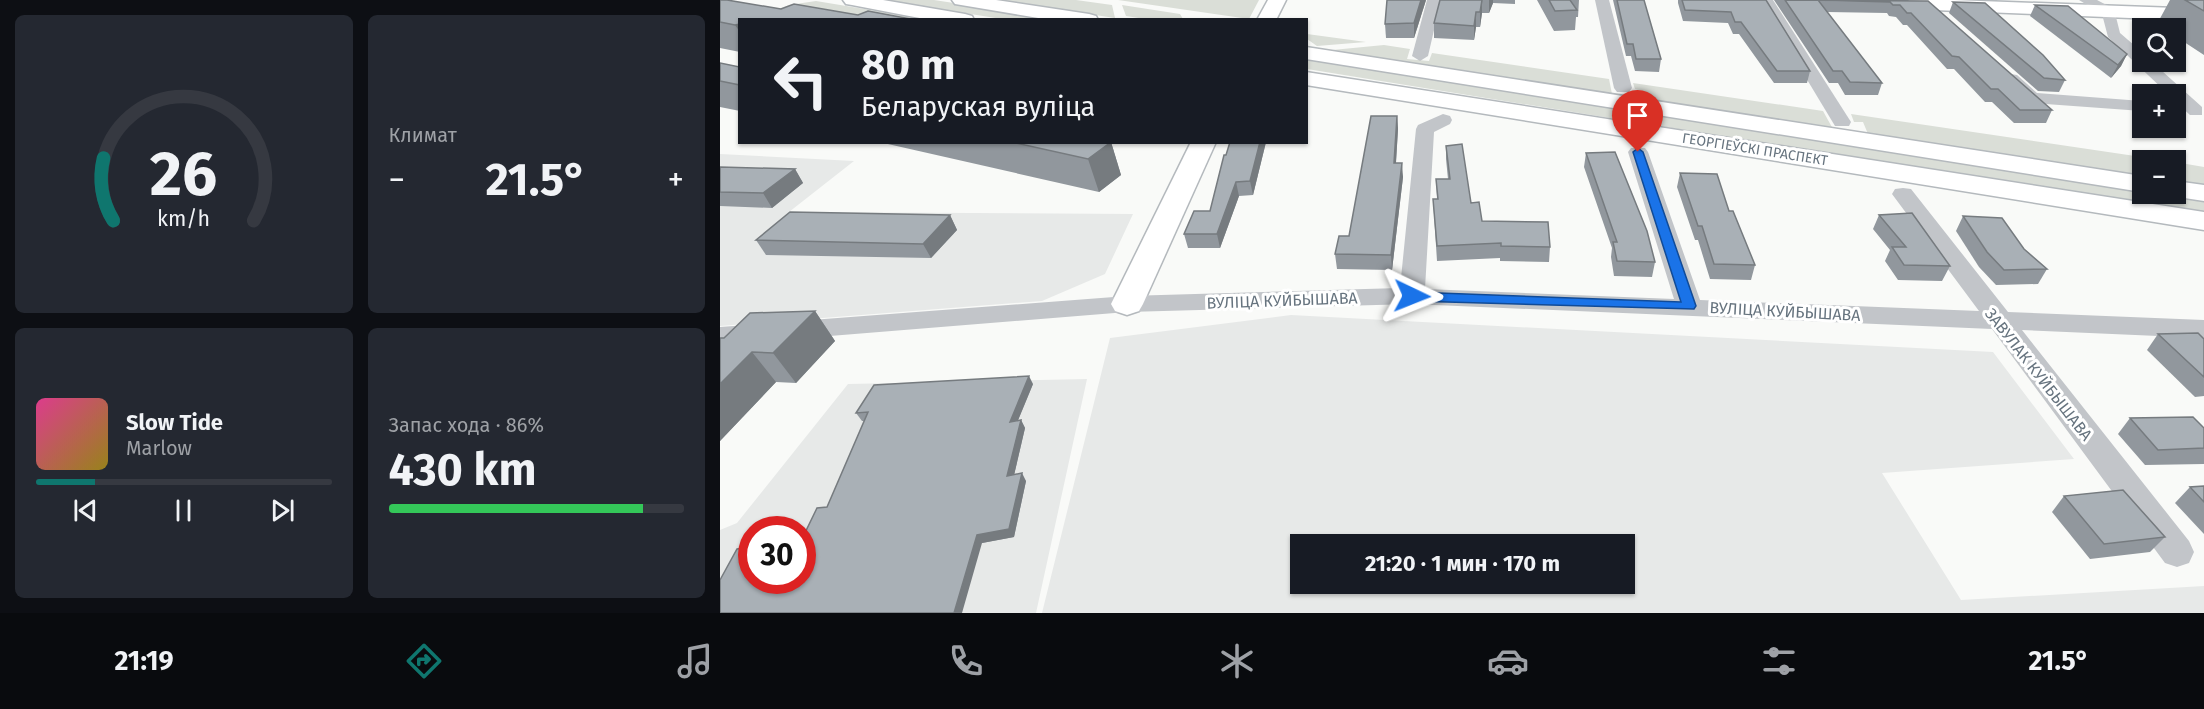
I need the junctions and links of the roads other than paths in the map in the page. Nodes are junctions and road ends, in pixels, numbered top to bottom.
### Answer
1 (852, 0) edge
2 (961, 0) edge
3 (1277, 0) edge
4 (1434, 0) edge
5 (1602, 0) edge
6 (1766, 0) edge
7 (1809, 0) edge
8 (2086, 0) edge
9 (1928, 5) junction
10 (2109, 12) junction
11 (2204, 15) edge
12 (954, 18) edge
13 (1076, 18) edge
14 (1267, 18) edge
15 (1948, 23) edge
16 (1308, 53) edge
17 (1420, 56) dead end
18 (1999, 68) edge
19 (1308, 78) edge
20 (2165, 84) edge
21 (1623, 88) dead end
22 (2186, 102) edge
23 (2132, 105) edge
24 (2186, 110) edge
25 (1443, 120) dead end
26 (1842, 122) dead end
27 (1203, 144) edge
28 (1638, 152) dead end
29 (2132, 182) edge
30 (2186, 191) edge
31 (1903, 194) dead end
32 (2204, 194) edge
33 (2204, 221) edge
34 (1412, 296) junction
35 (1128, 304) junction
36 (1689, 306) junction
37 (1998, 320) junction
38 (2204, 329) edge
39 (720, 336) edge
40 (2177, 552) dead end

1 - 12 main road
2 - 13 main road
3 - 14 main road
4 - 17 street
5 - 21 street
6 - 26 street
7 - 9 main road
8 - 10 street
9 - 10 main road
9 - 15 street
10 - 11 main road
10 - 20 street
16 - 29 main road, ГЕОРГІЕЎСКІ ПРАСПЕКТ
18 - 23 street
19 - 33 main road, ГЕОРГІЕЎСКІ ПРАСПЕКТ
22 - 24 street
25 - 34 street
27 - 35 main road
28 - 36 street
30 - 32 main road
31 - 37 street, ЗАВУЛАК КУЙБЫШАВА
34 - 35 street, ВУЛІЦА КУЙБЫШАВА
34 - 36 street, ВУЛІЦА КУЙБЫШАВА
35 - 39 street, ВУЛІЦА КУЙБЫШАВА
36 - 37 street, ВУЛІЦА КУЙБЫШАВА
37 - 38 street, ВУЛІЦА КУЙБЫШАВА
37 - 40 street, ЗАВУЛАК КУЙБЫШАВА

